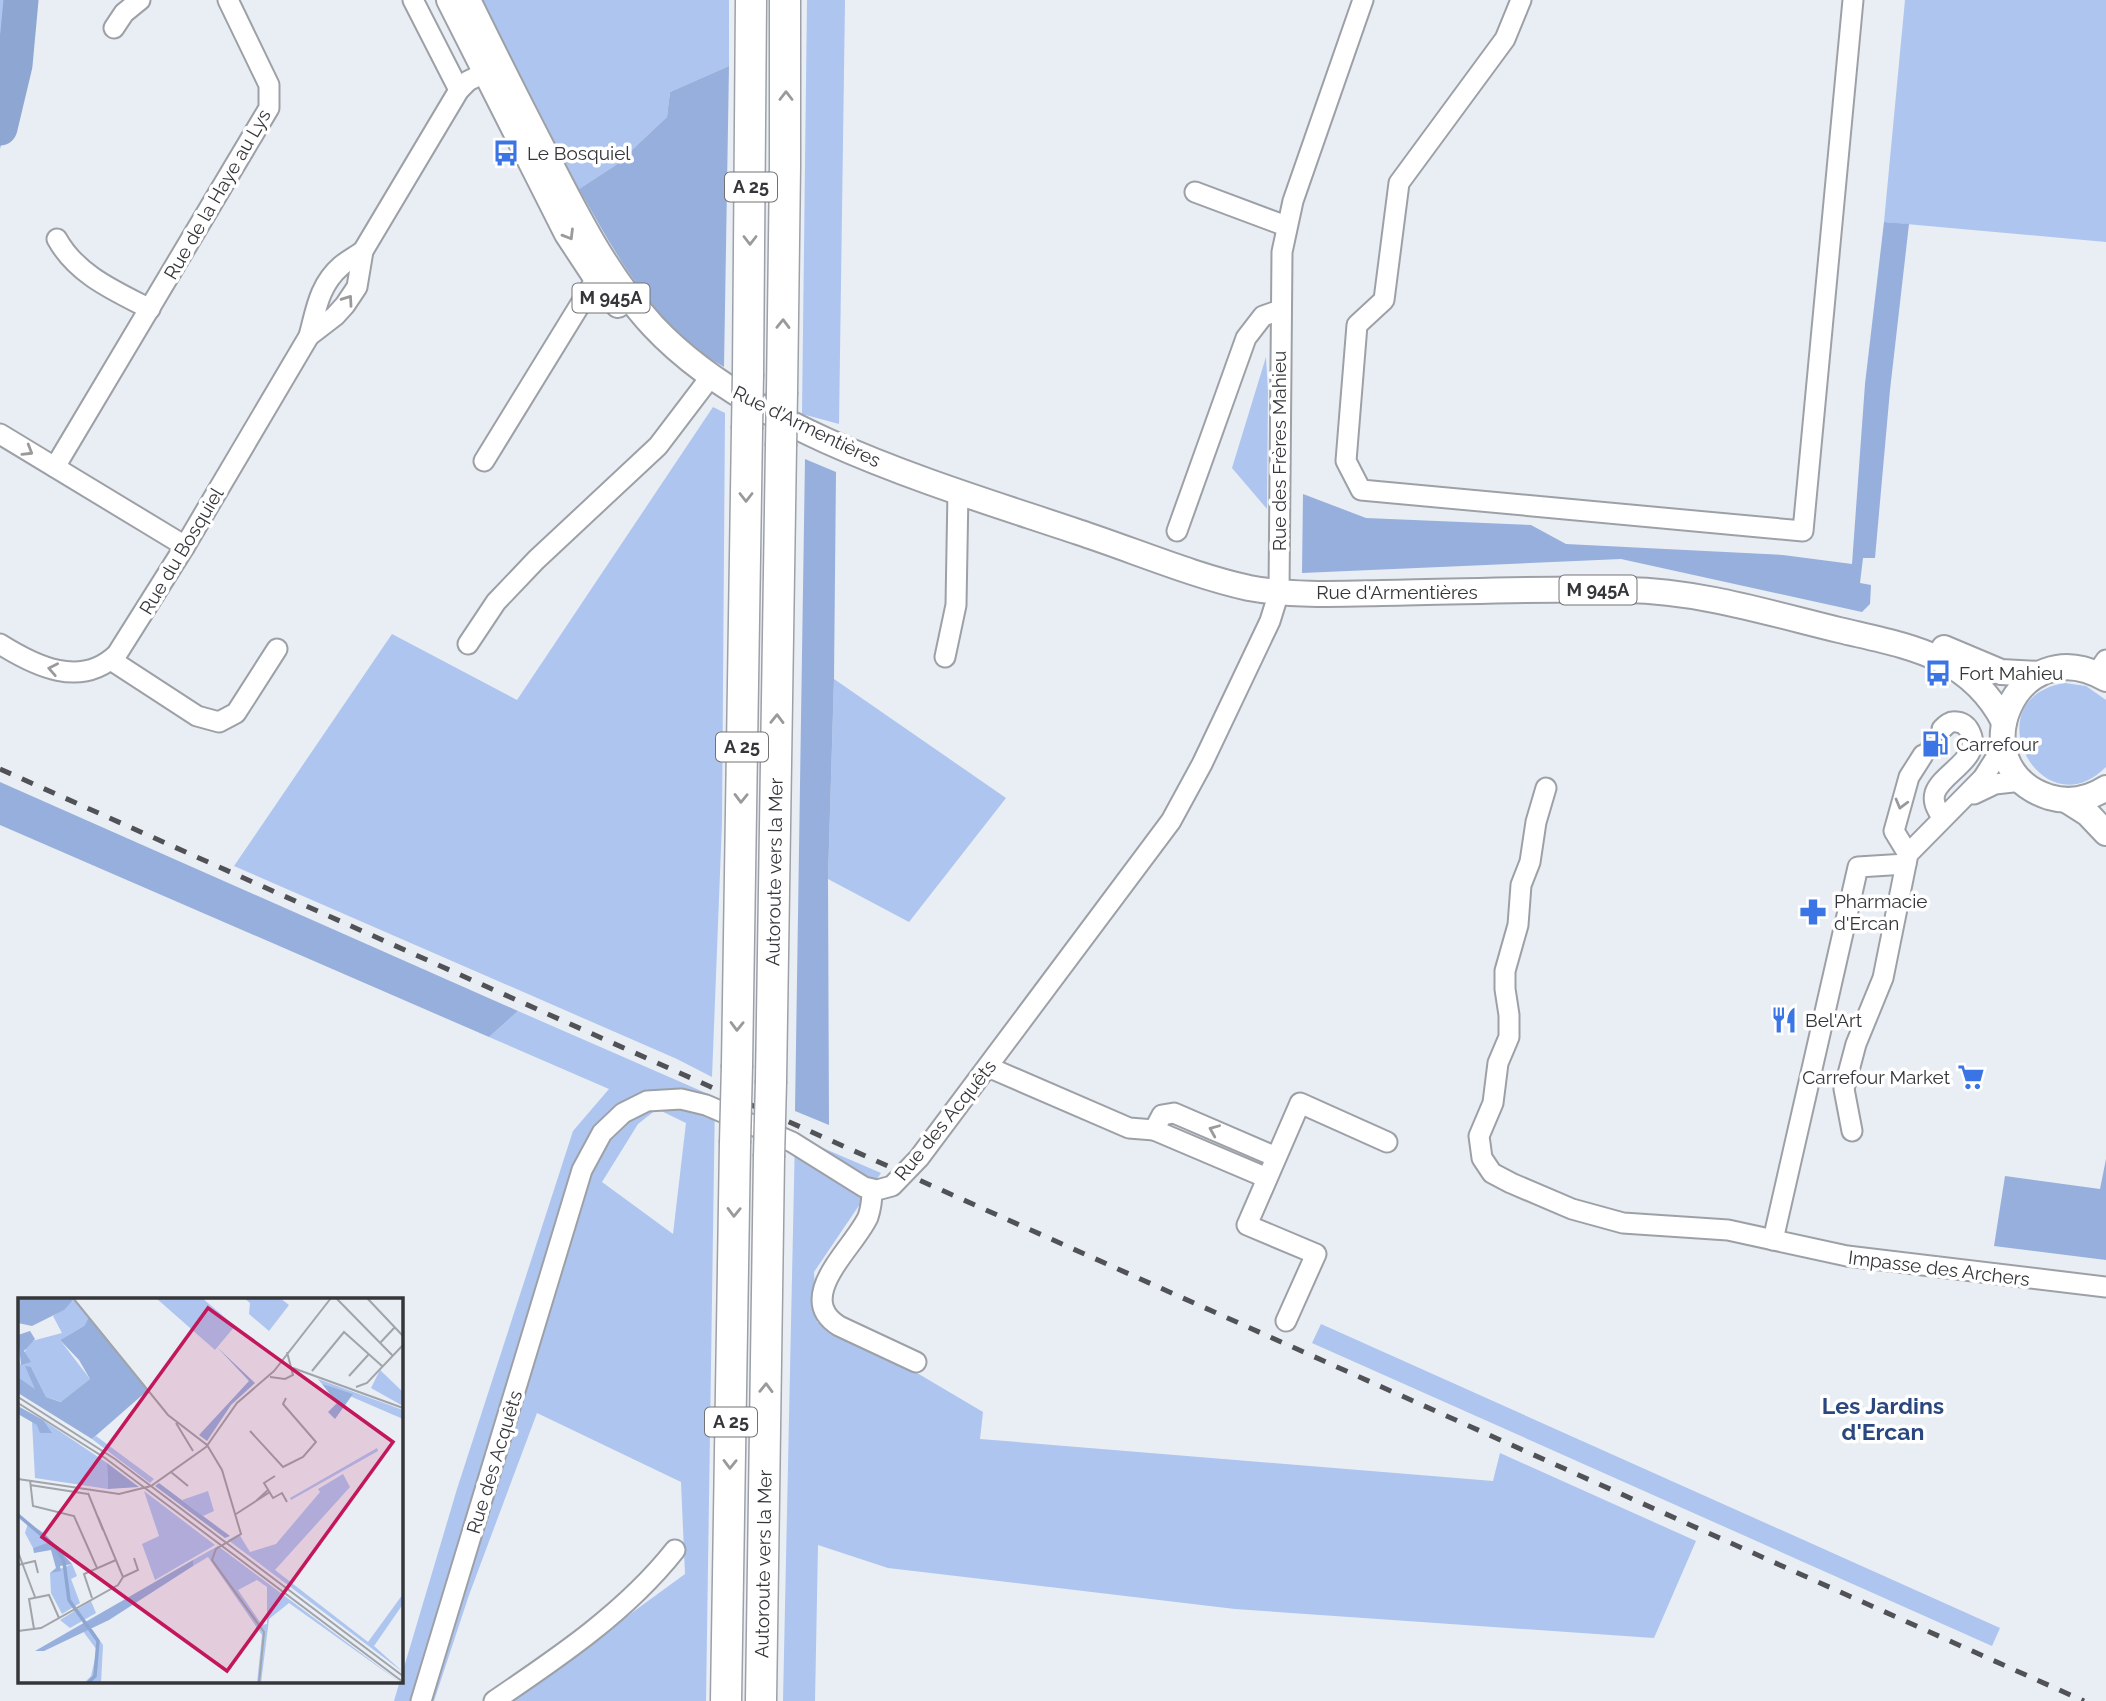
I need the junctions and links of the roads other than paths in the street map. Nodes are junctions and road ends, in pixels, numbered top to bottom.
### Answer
1 (140, 0) edge
2 (228, 0) edge
3 (413, 0) edge
4 (449, 0) edge
5 (468, 0) edge
6 (751, 0) edge
7 (785, 0) edge
8 (1363, 0) edge
9 (1521, 0) edge
10 (1853, 0) edge
11 (114, 28) dead end
12 (492, 69) junction
13 (459, 90) junction
14 (1195, 192) dead end
15 (1286, 226) junction
16 (58, 239) dead end
17 (363, 251) junction
18 (601, 270) junction
19 (150, 309) junction
20 (1280, 310) junction
21 (309, 336) junction
22 (708, 381) junction
23 (0, 434) edge
24 (484, 461) dead end
25 (55, 467) junction
26 (958, 491) junction
27 (1177, 531) dead end
28 (185, 546) junction
29 (1279, 592) junction
30 (0, 644) edge
31 (468, 644) dead end
32 (1912, 646) junction
33 (277, 649) dead end
34 (945, 657) dead end
35 (111, 660) junction
36 (2103, 671) edge
37 (2039, 674) junction
38 (1942, 729) dead end
39 (2004, 733) junction
40 (1923, 755) tunnel mouth
41 (2022, 781) junction
42 (1546, 788) dead end
43 (2106, 788) edge
44 (1964, 799) junction
45 (2066, 800) junction
46 (1942, 818) junction
47 (2106, 833) edge
48 (1907, 859) junction
49 (988, 1067) junction
50 (1154, 1130) junction
51 (1852, 1130) dead end
52 (1387, 1142) dead end
53 (1276, 1157) junction
54 (1267, 1178) junction
55 (872, 1190) junction
56 (1773, 1240) junction
57 (2106, 1287) edge
58 (1286, 1321) dead end
59 (916, 1362) dead end
60 (675, 1550) dead end
61 (421, 1701) edge
62 (494, 1701) edge
63 (726, 1701) edge
64 (761, 1701) edge

1 - 11 street
2 - 19 street, Rue de la Haye au Lys
3 - 13 street
4 - 12 main road, Rue d'Armentières / M 945A
5 - 12 main road, Rue d'Armentières / M 945A
6 -> 63 highway, A 25, bridge
64 -> 7 highway, Autoroute vers la Mer / A 25, bridge
8 - 15 street, Rue des Frères Mahieu
9 - 10 street
12 - 13 street, Rue du Bosquiel
12 - 18 main road, Rue d'Armentières / M 945A
13 - 17 street, Rue du Bosquiel
14 - 15 street
15 - 20 street, Rue des Frères Mahieu
16 - 19 street
17 - 21 street, Rue du Bosquiel
21 -> 17 street, Rue du Bosquiel
18 - 22 main road, Rue d'Armentières / M 945A
18 - 24 street
19 - 25 street, Rue de la Haye au Lys
20 - 27 street, Rue des Frères Mahieu
20 - 29 street, Rue des Frères Mahieu
21 - 28 street, Rue du Bosquiel
22 - 26 main road, Rue d'Armentières / M 945A
22 - 31 street
23 -> 25 street
25 - 28 street
26 - 29 main road, Rue d'Armentières / M 945A
26 - 34 street
28 - 35 street, Rue du Bosquiel
29 - 32 main road, Rue d'Armentières / M 945A
29 - 49 street, Rue des Acquêts
35 -> 30 street
32 - 37 main road, Rue d'Armentières / M 945A
32 - 39 main road, Rue d'Armentières / M 945A
33 - 35 street
36 - 37 main road, Rue d'Armentières
37 - 39 main road
38 - 46 street
39 - 41 main road, Rue d'Armentières
39 - 44 street
40 -> 48 street
41 - 44 street
41 - 45 main road
42 - 56 street, Impasse des Archers
43 - 45 main road
44 - 46 street
45 - 47 main road
46 - 48 street
48 - 51 street
48 - 56 street
49 - 50 street
49 - 55 street, Rue des Acquêts
53 -> 50 street
50 - 54 street
52 - 53 street
53 - 54 street
54 - 58 street
55 - 59 street
55 - 61 street, Rue des Acquêts
56 - 57 street, Impasse des Archers
60 - 62 street

